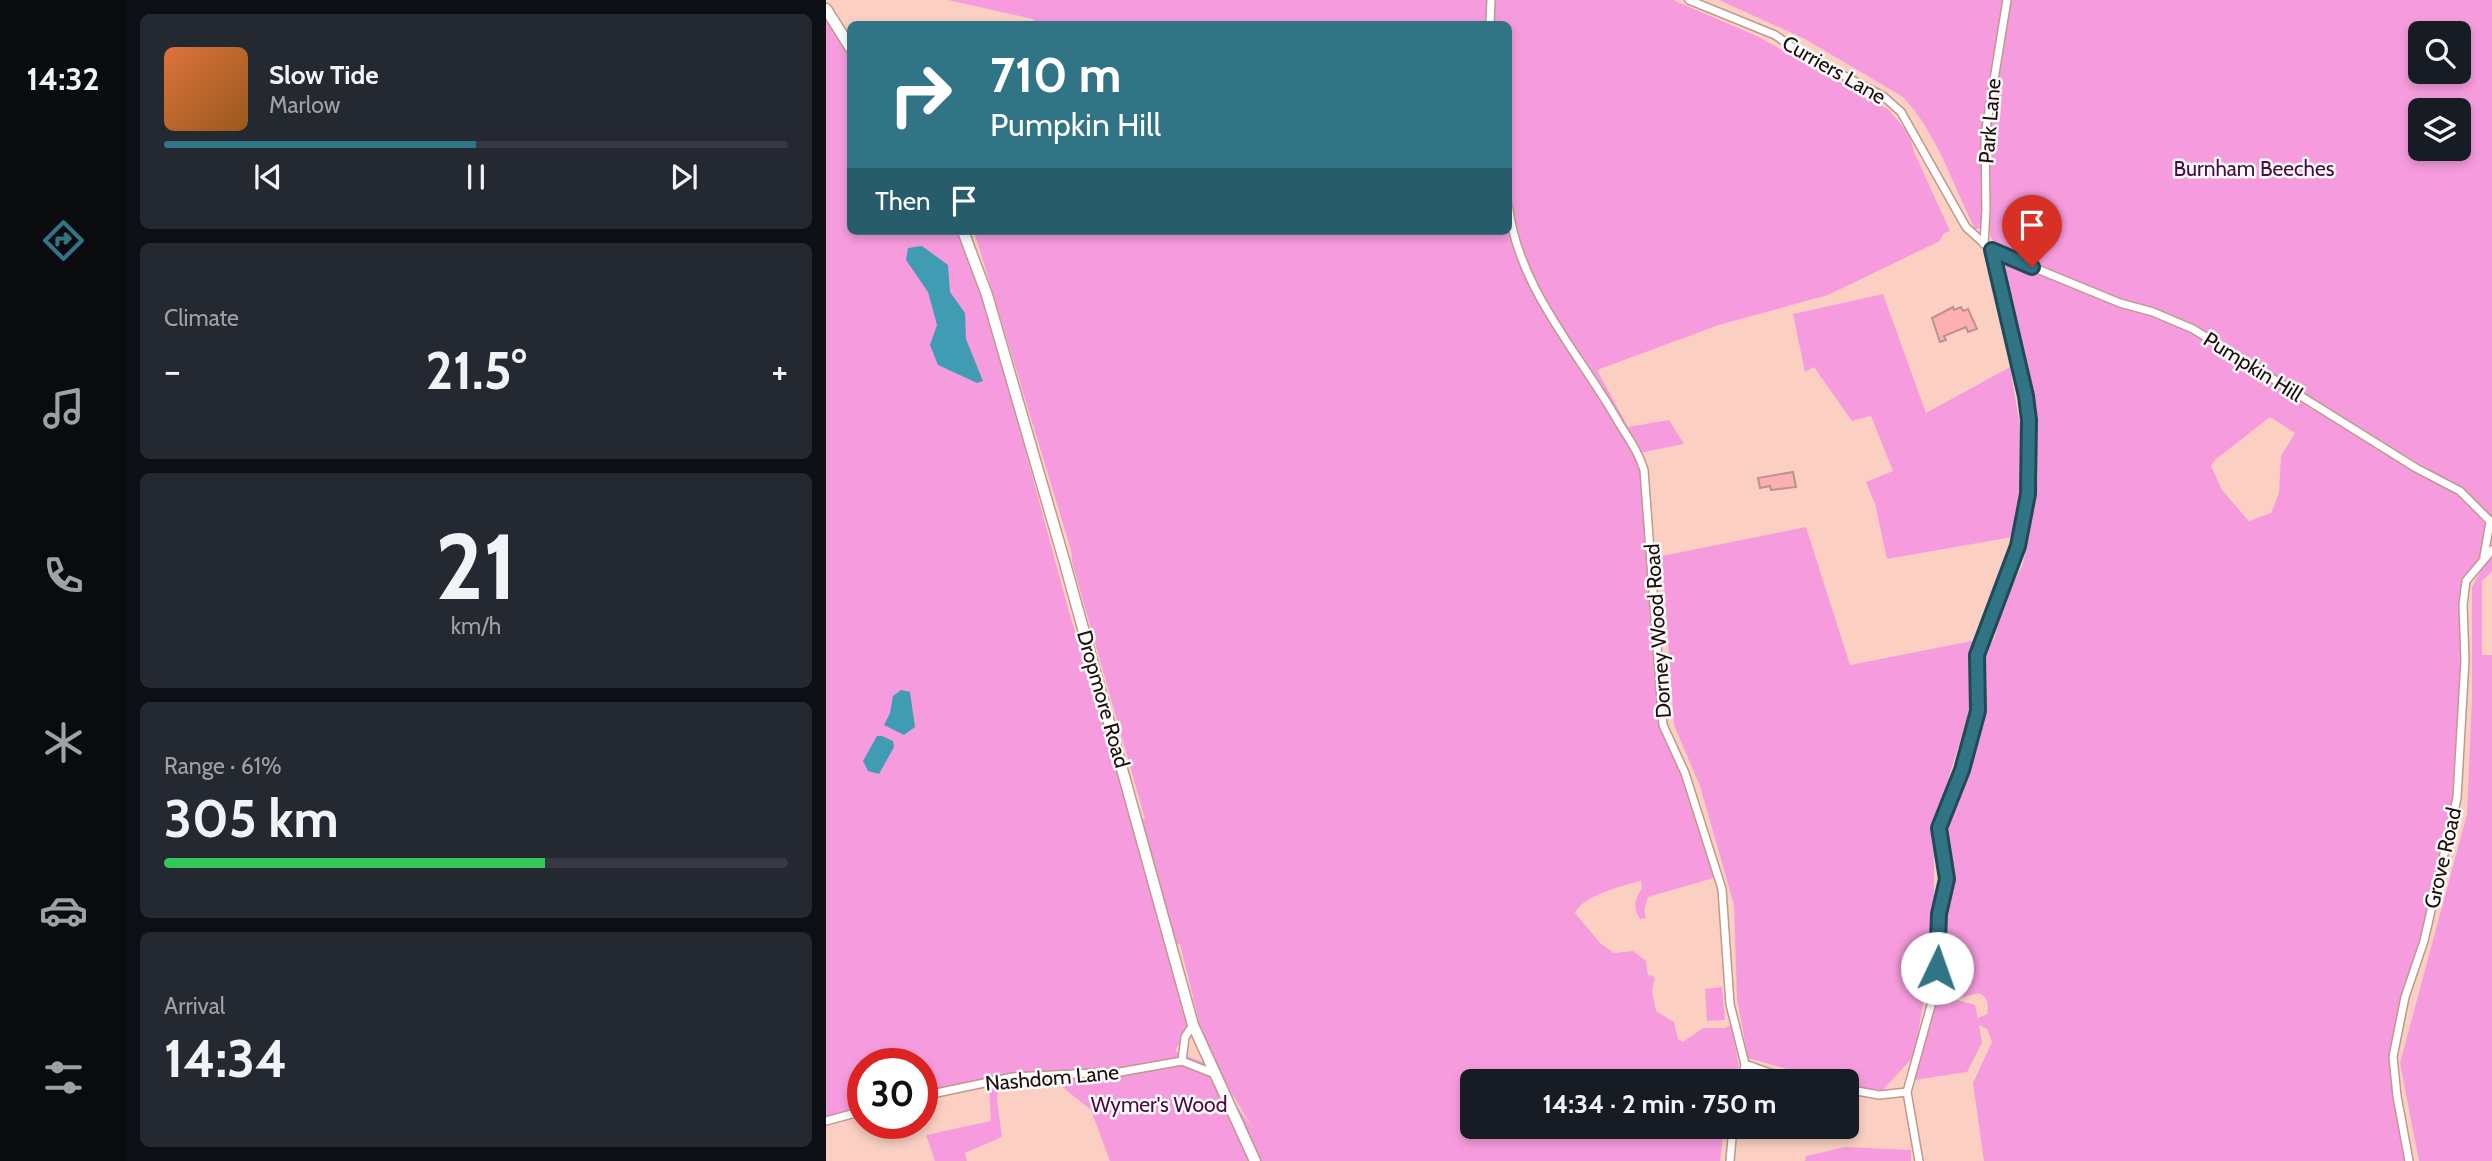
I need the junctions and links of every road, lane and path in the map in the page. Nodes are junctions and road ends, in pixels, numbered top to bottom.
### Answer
1 (1491, 0) edge
2 (1689, 0) edge
3 (2007, 0) edge
4 (826, 9) edge
5 (1490, 21) edge
6 (847, 42) edge
7 (1512, 226) edge
8 (964, 235) edge
9 (1984, 244) junction
10 (1992, 250) junction
11 (2491, 523) edge
12 (2492, 550) edge
13 (2484, 556) junction
14 (1193, 1025) junction
15 (1181, 1061) junction
16 (1745, 1064) junction
17 (1744, 1069) edge
18 (1759, 1069) edge
19 (1216, 1074) junction
20 (1859, 1092) edge
21 (1907, 1092) junction
22 (938, 1093) edge
23 (847, 1115) edge
24 (826, 1121) edge
25 (1732, 1139) edge
26 (1255, 1161) edge
27 (1730, 1161) edge
28 (1919, 1161) edge
29 (2409, 1161) edge

1 - 5 street
2 - 9 street, Curriers Lane
3 - 9 street, Park Lane
4 - 6 street
7 - 16 street, Dorney Wood Road
8 - 14 street, Dropmore Road
9 - 10 street, Curriers Lane
10 - 11 street, Pumpkin Hill
10 - 21 street
11 - 13 street, Grove Road
12 - 13 street, Grove Road
13 - 29 street, Grove Road
14 - 15 street
14 - 19 street, Dropmore Road
15 - 19 street
15 - 22 street, Nashdom Lane
16 - 17 street, Dorney Wood Road
16 - 18 street
19 - 26 street, Dropmore Road
20 - 21 street
21 - 28 street
23 - 24 street
25 - 27 street

